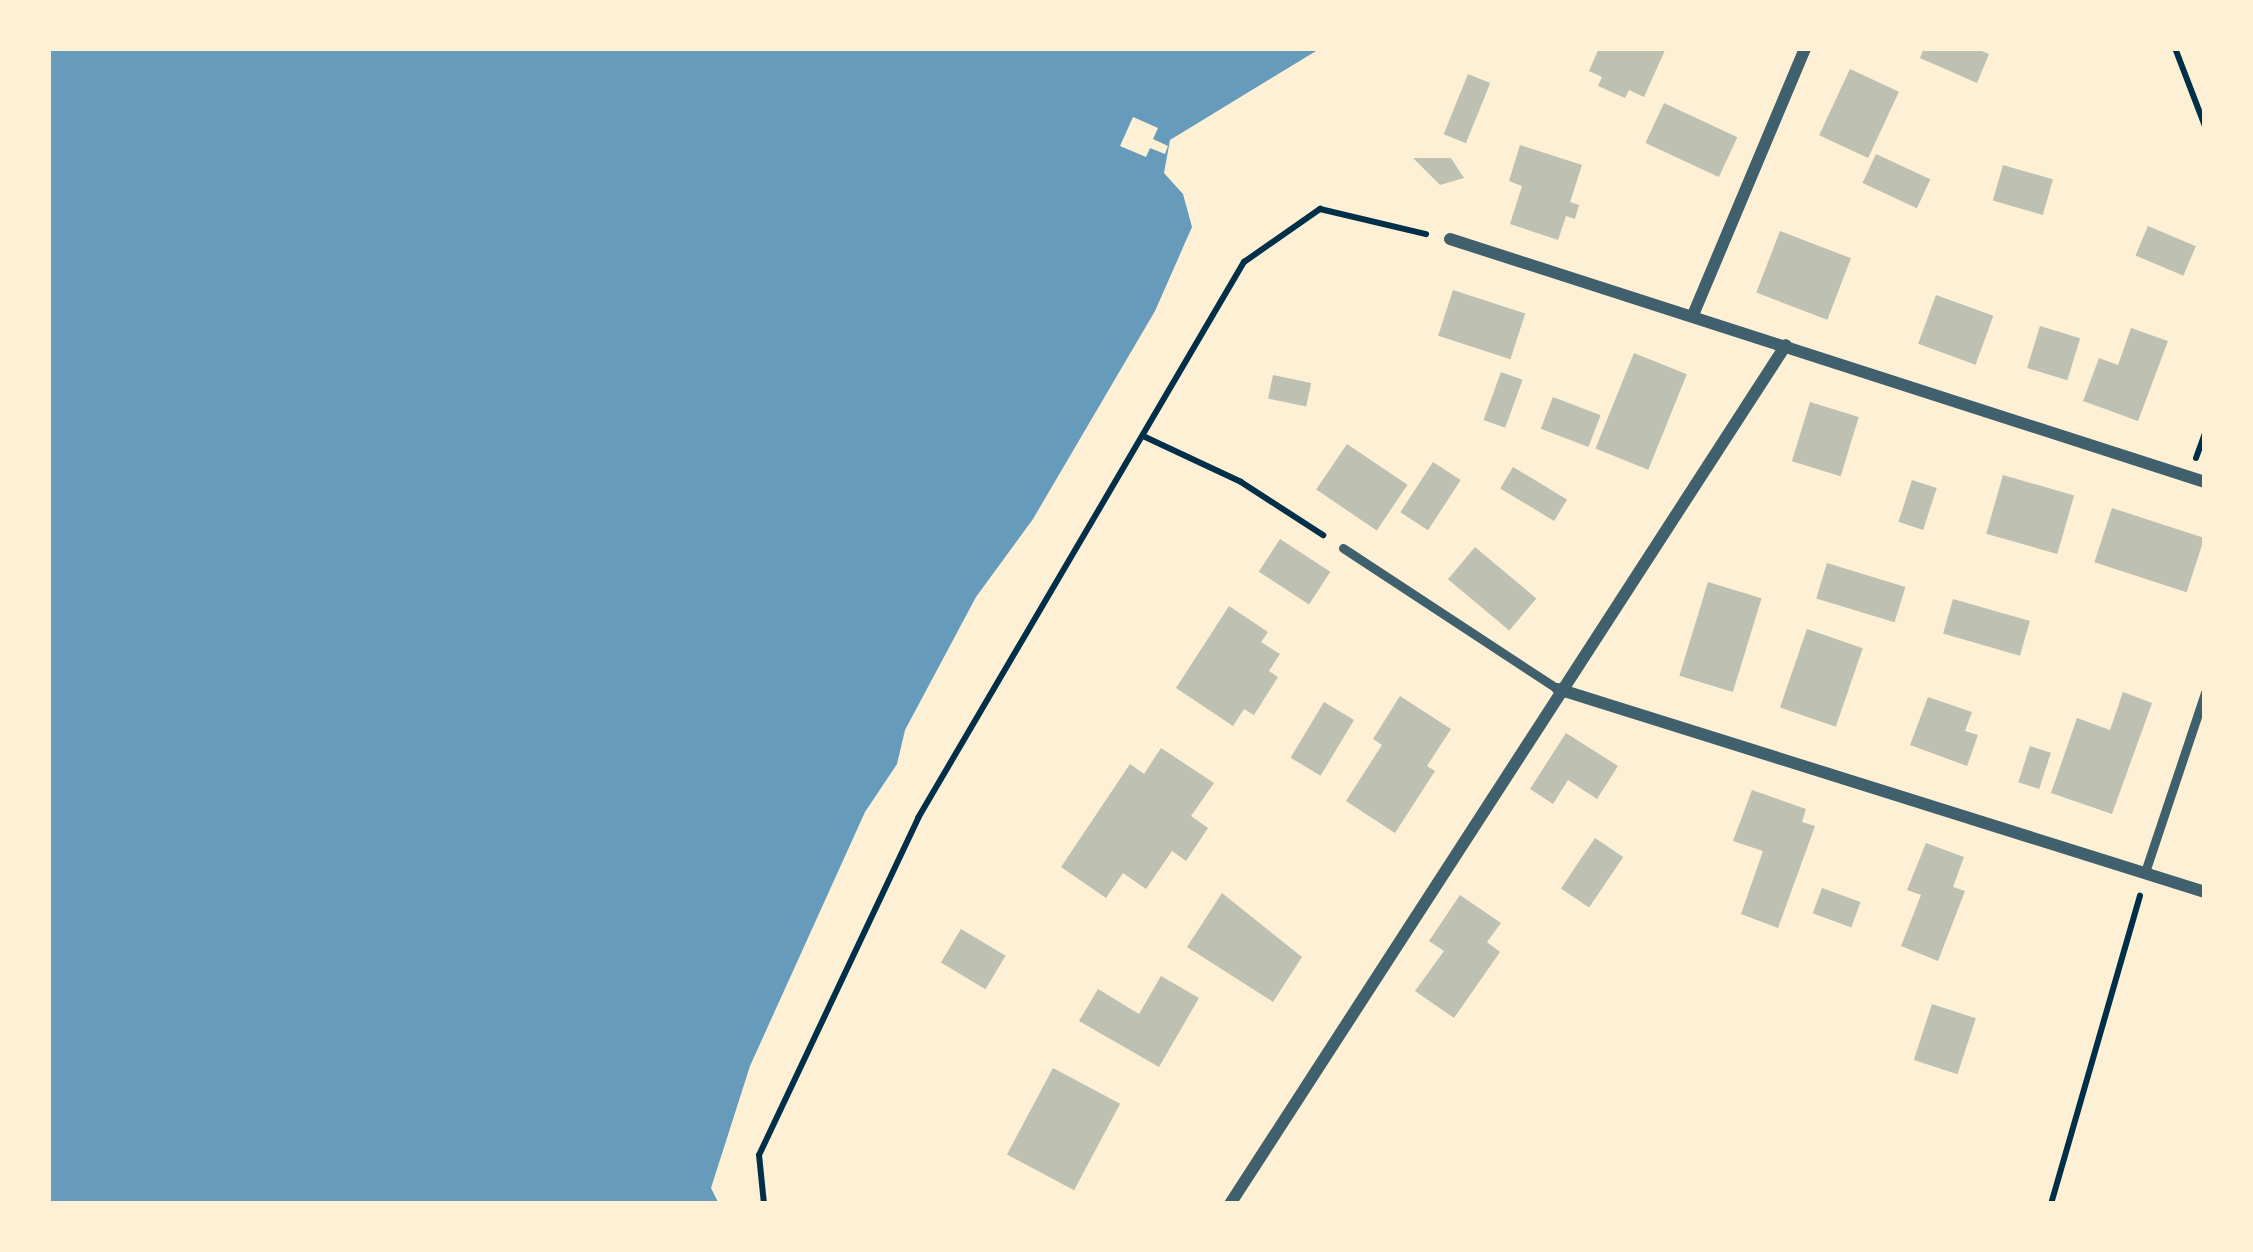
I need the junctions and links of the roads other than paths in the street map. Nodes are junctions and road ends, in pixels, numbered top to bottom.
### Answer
1 (1805, 48) edge
2 (1450, 239) road end
3 (1693, 315) junction
4 (1786, 345) junction
5 (2205, 482) edge
6 (1343, 548) road end
7 (1558, 689) junction
8 (2205, 693) edge
9 (2145, 872) junction
10 (2205, 892) edge
11 (1230, 1204) edge

1 - 3 street
2 - 3 street
3 - 4 street
4 - 5 street
4 - 7 street
6 - 7 lane
7 - 9 street
7 - 11 street
8 - 9 lane
9 - 10 street

